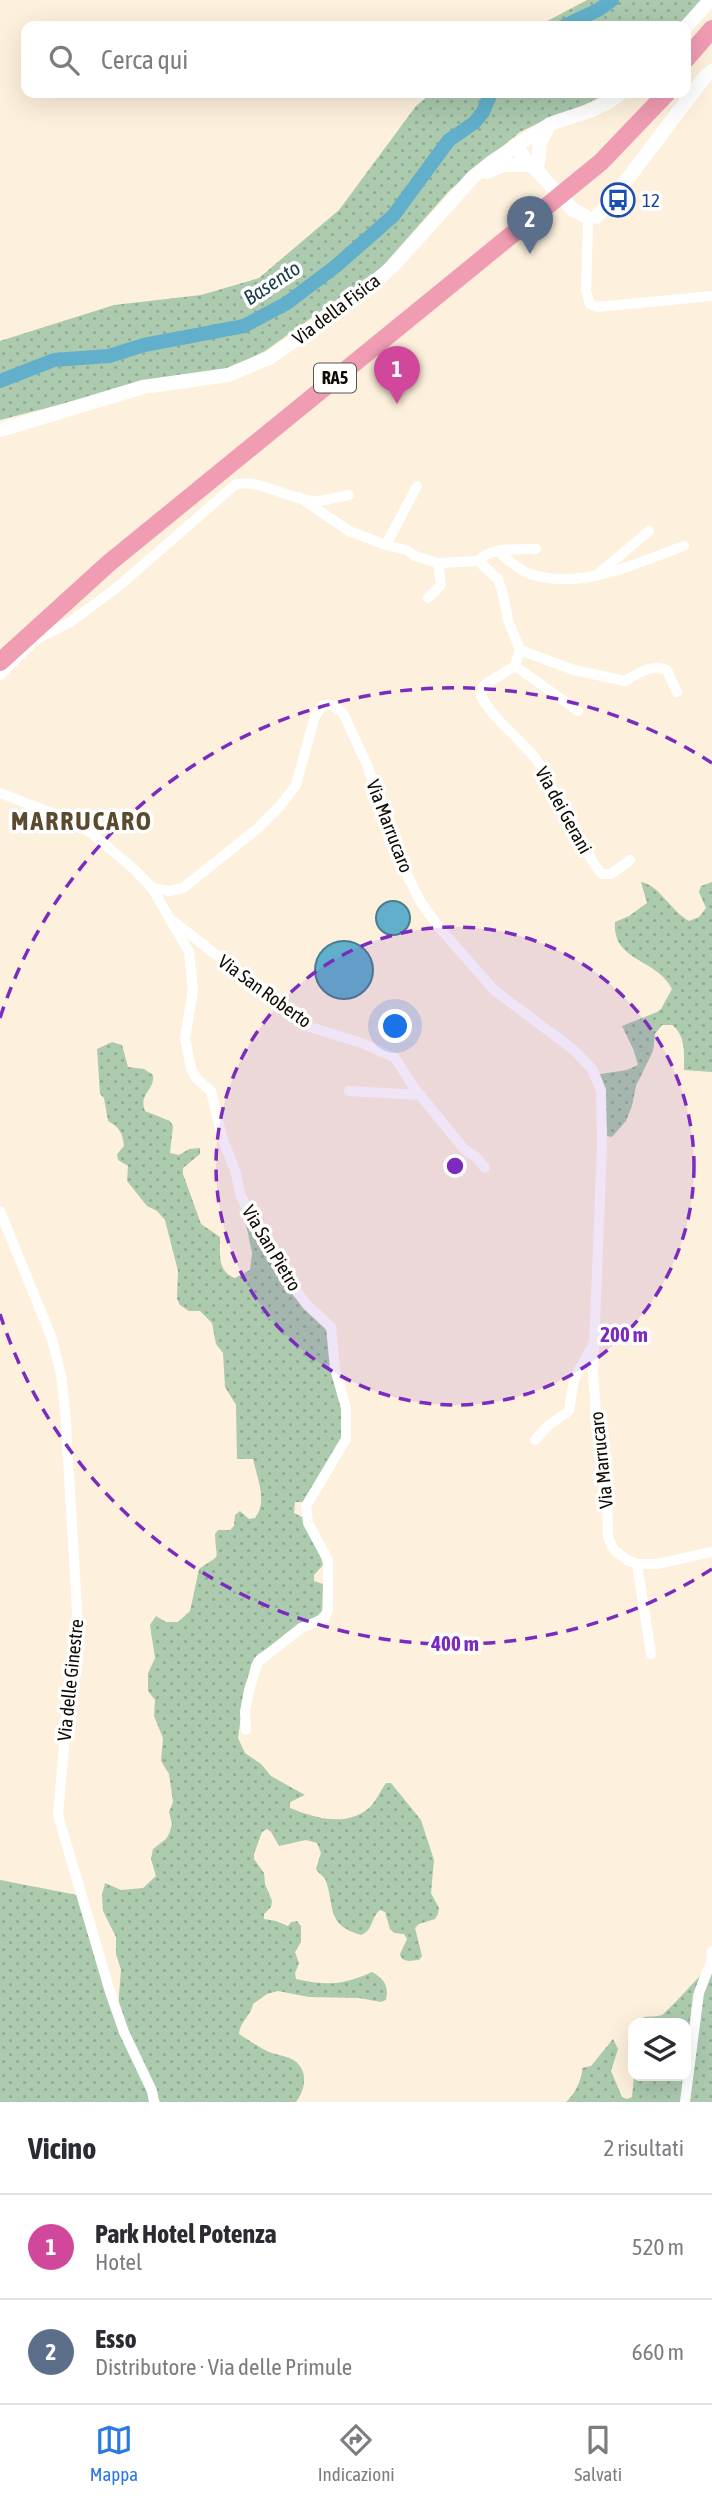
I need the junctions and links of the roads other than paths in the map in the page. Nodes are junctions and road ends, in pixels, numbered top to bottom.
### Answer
1 (710, 0) edge
2 (691, 21) edge
3 (712, 29) edge
4 (705, 55) edge
5 (691, 68) edge
6 (691, 95) edge
7 (614, 98) edge
8 (649, 98) edge
9 (662, 98) edge
10 (689, 98) edge
11 (550, 124) junction
12 (518, 143) junction
13 (536, 168) junction
14 (473, 177) junction
15 (586, 217) junction
16 (712, 296) edge
17 (0, 430) edge
18 (417, 486) dead end
19 (349, 495) dead end
20 (299, 498) junction
21 (649, 531) dead end
22 (386, 545) junction
23 (684, 546) dead end
24 (536, 549) dead end
25 (497, 551) junction
26 (478, 561) junction
27 (438, 563) junction
28 (598, 574) junction
29 (428, 598) dead end
30 (0, 646) edge
31 (520, 650) junction
32 (0, 662) edge
33 (515, 666) junction
34 (0, 675) edge
35 (677, 692) dead end
36 (578, 711) dead end
37 (0, 793) edge
38 (630, 860) dead end
39 (152, 888) junction
40 (167, 916) junction
41 (349, 1091) dead end
42 (421, 1096) junction
43 (485, 1168) dead end
44 (0, 1211) edge
45 (594, 1342) junction
46 (535, 1440) dead end
47 (712, 1552) edge
48 (637, 1564) junction
49 (651, 1654) dead end
50 (246, 1730) dead end
51 (712, 1951) edge
52 (154, 2102) edge
53 (685, 2102) edge

1 - 2 street
3 - 4 highway
4 - 5 highway
4 - 6 street
7 - 11 street, Via della Fisica
8 - 30 highway, RA5
9 - 32 highway, RA5
10 - 15 street
11 - 12 street, Via della Fisica
11 - 13 street
12 - 13 street
12 - 14 street, Via della Fisica
13 - 14 street
13 - 15 street
14 - 17 street, Via della Fisica
15 - 16 street
18 - 22 street
19 - 20 street
20 - 22 street
20 - 34 street
21 - 28 street
22 - 27 street
23 - 28 street
24 - 25 street
25 - 26 street
25 - 28 street
26 - 27 street
26 - 31 street
27 - 29 street
31 - 33 street
31 - 35 street
33 - 36 street
33 - 38 street, Via dei Gerani
37 - 39 street
39 - 40 street, Via San Pietro
39 - 45 street, Via Marrucaro
40 - 42 street, Via San Roberto
40 - 50 street, Via San Pietro
41 - 42 street
42 - 43 street, Via San Roberto
44 - 52 street, Via delle Ginestre
45 - 46 street, Via Marrucaro
45 - 48 street, Via Marrucaro
47 - 48 street
48 - 49 street
51 - 53 street

